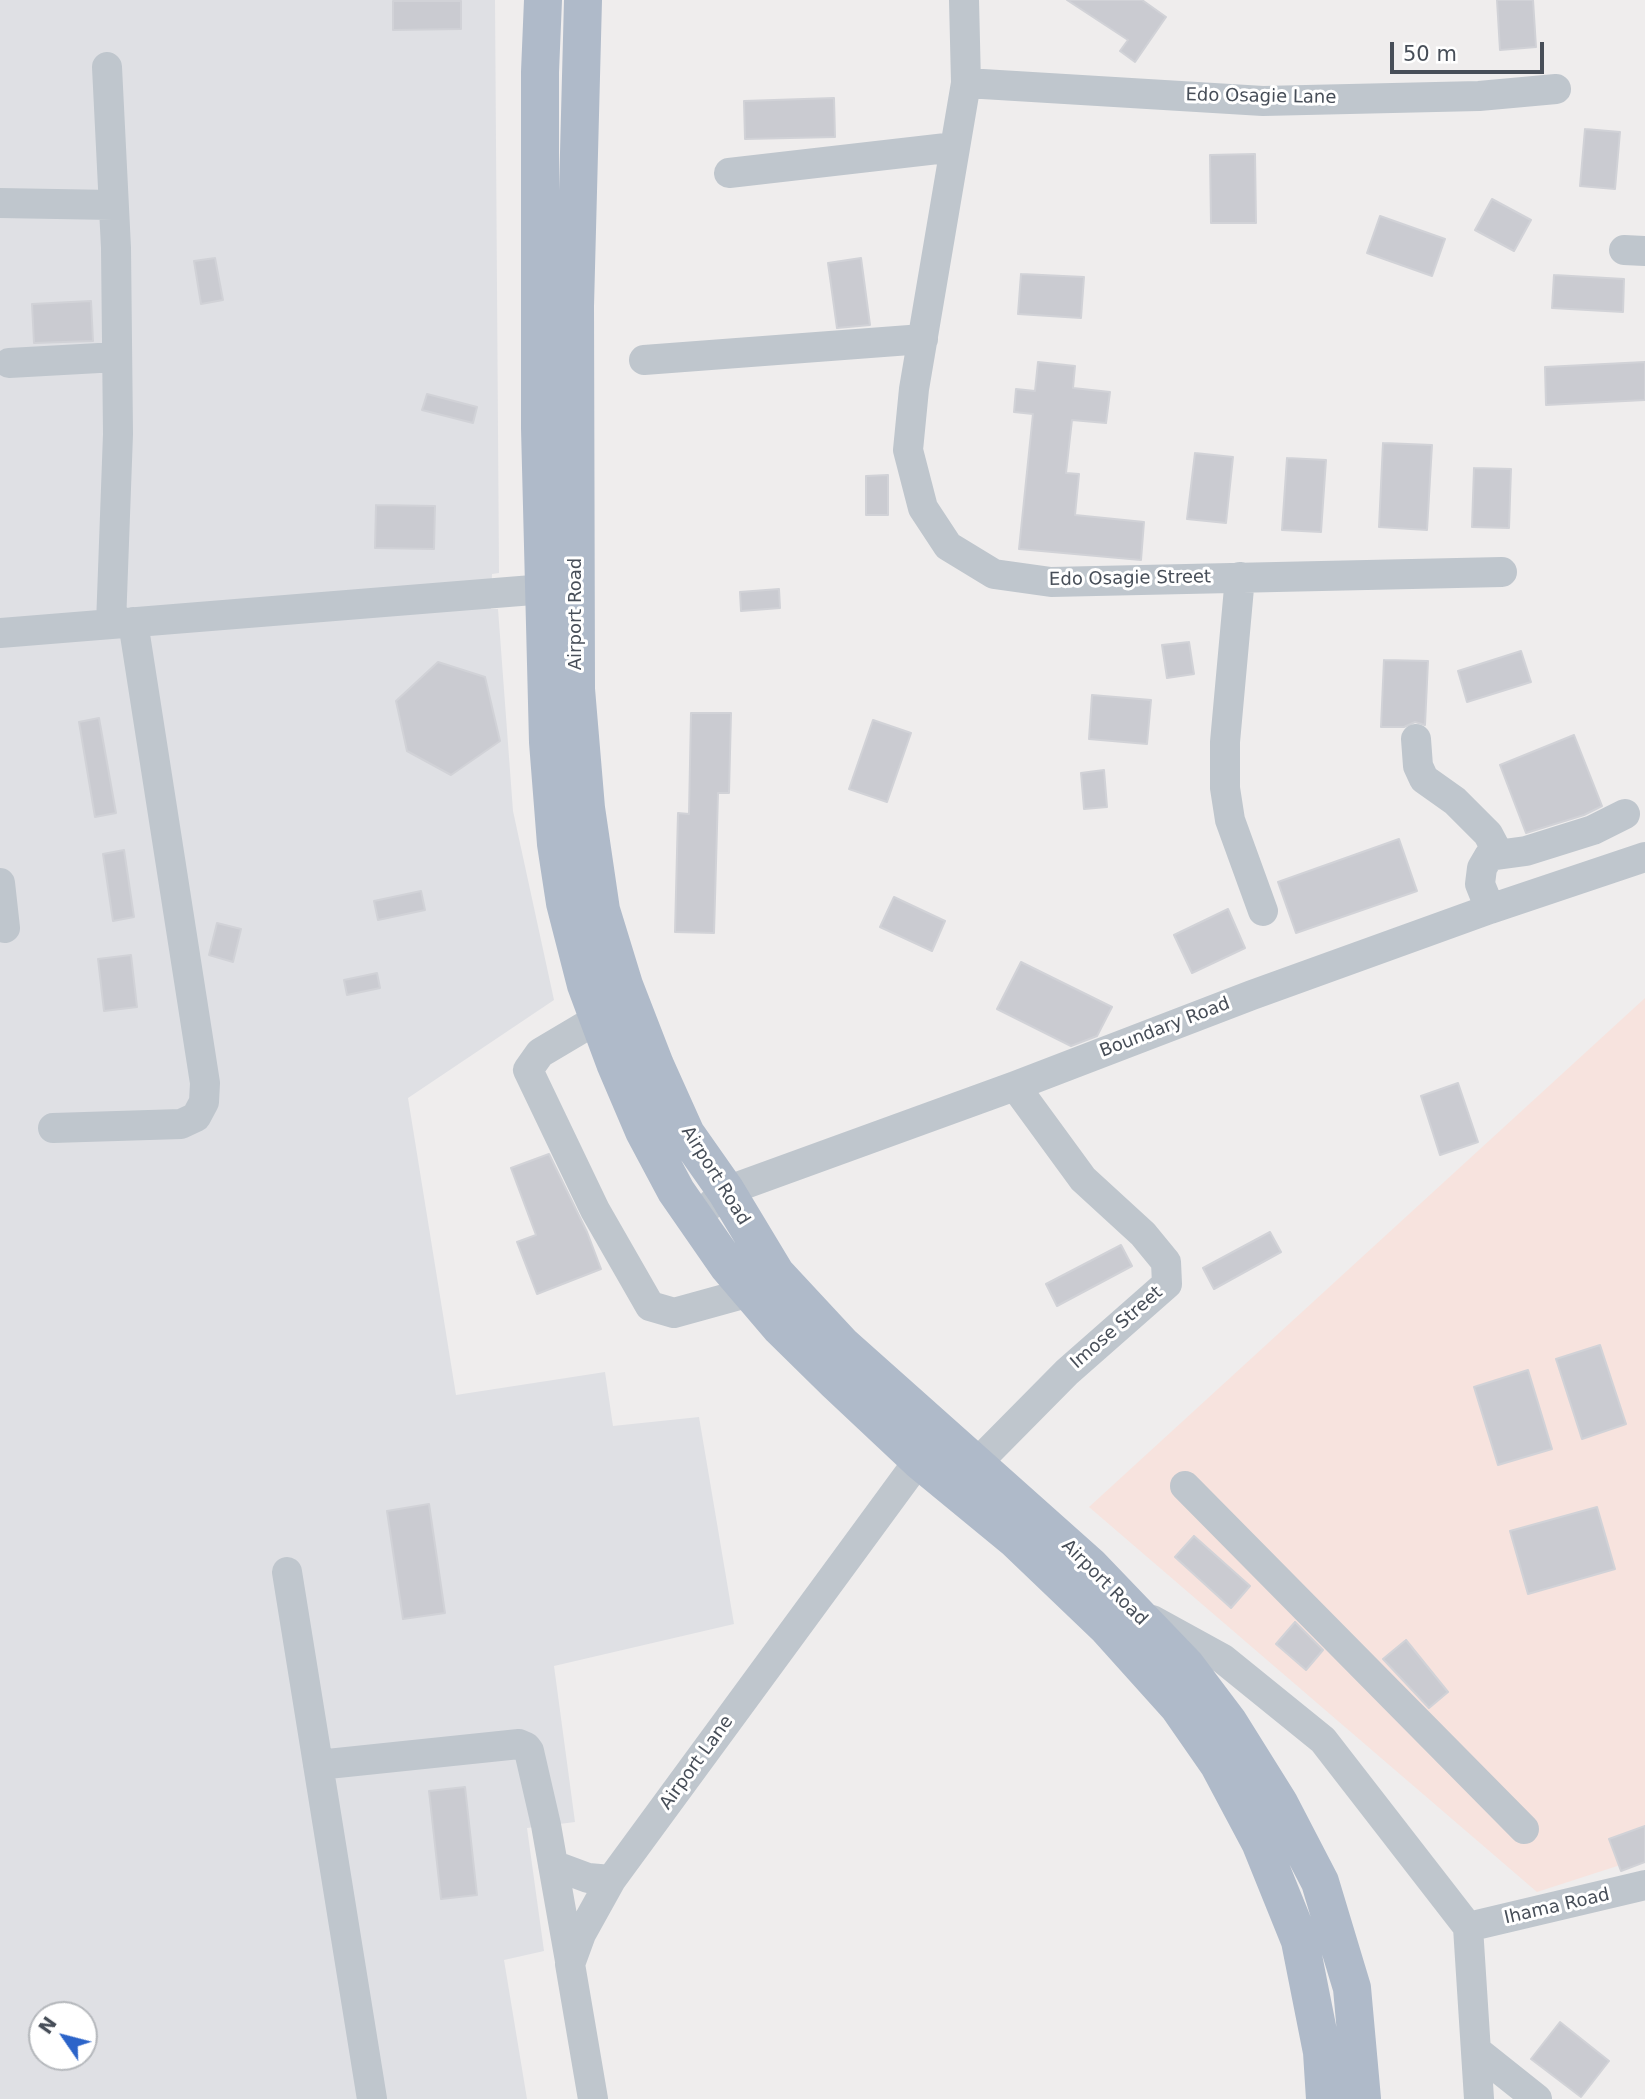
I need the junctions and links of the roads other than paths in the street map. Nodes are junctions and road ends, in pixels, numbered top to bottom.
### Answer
1 (543, 0) edge
2 (964, 0) edge
3 (587, 5) edge
4 (107, 67) dead end
5 (965, 83) junction
6 (1556, 89) dead end
7 (955, 148) junction
8 (729, 173) dead end
9 (0, 203) edge
10 (113, 205) junction
11 (923, 339) junction
12 (117, 357) junction
13 (644, 360) dead end
14 (9, 363) dead end
15 (1502, 572) dead end
16 (1240, 577) junction
17 (545, 589) junction
18 (122, 623) junction
19 (0, 633) edge
20 (1416, 739) dead end
21 (1625, 814) dead end
22 (1498, 853) junction
23 (1645, 857) edge
24 (0, 883) edge
25 (1490, 909) junction
26 (1263, 911) dead end
27 (5, 928) dead end
28 (599, 1018) junction
29 (1015, 1086) junction
30 (53, 1128) dead end
31 (726, 1191) junction
32 (696, 1219) junction
33 (750, 1292) junction
34 (919, 1460) junction
35 (977, 1463) junction
36 (1185, 1486) dead end
37 (287, 1572) dead end
38 (1119, 1618) junction
39 (318, 1765) junction
40 (1524, 1829) dead end
41 (553, 1866) junction
42 (611, 1880) junction
43 (1640, 1892) edge
44 (1468, 1927) junction
45 (570, 1965) junction
46 (1478, 2052) junction
47 (372, 2099) edge
48 (593, 2099) edge
49 (1325, 2099) edge
50 (1362, 2099) edge
51 (1479, 2099) edge
52 (1537, 2099) edge

1 - 17 main road, Airport Road
2 - 5 street, Edo Osagie Street
3 - 31 main road, Airport Road
4 - 10 street
5 - 6 street, Edo Osagie Lane
5 - 7 street, Edo Osagie Street
7 - 8 street
7 - 11 street, Edo Osagie Street
9 - 10 street
10 - 12 street
11 - 13 street
11 - 16 street, Edo Osagie Street
12 - 14 street
12 - 18 street
15 - 16 street, Edo Osagie Street
16 - 26 street
17 - 18 street
17 - 28 main road, Airport Road
18 - 19 street
18 - 30 street
20 - 22 street
21 - 22 street
22 - 25 street
23 - 25 street, Boundary Road
24 - 27 street
25 - 29 street, Boundary Road
28 - 32 main road, Airport Road
28 - 33 street
29 - 31 street, Boundary Road
29 - 35 street, Imose Street
31 - 32 street, Boundary Road
31 - 35 main road, Airport Road
32 - 33 main road, Airport Road
33 - 34 main road, Airport Road
34 - 38 main road, Airport Road
34 - 42 street, Airport Lane
35 - 38 main road, Airport Road
36 - 40 street
37 - 39 street
38 - 44 street
38 - 49 main road, Airport Road
38 - 50 main road, Airport Road
39 - 41 street
39 - 47 street
41 - 42 street
41 - 45 street
42 - 45 street, Airport Lane
43 - 44 street, Ihama Road
44 - 46 street
45 - 48 street, Airport Lane
46 - 51 street
46 - 52 street

